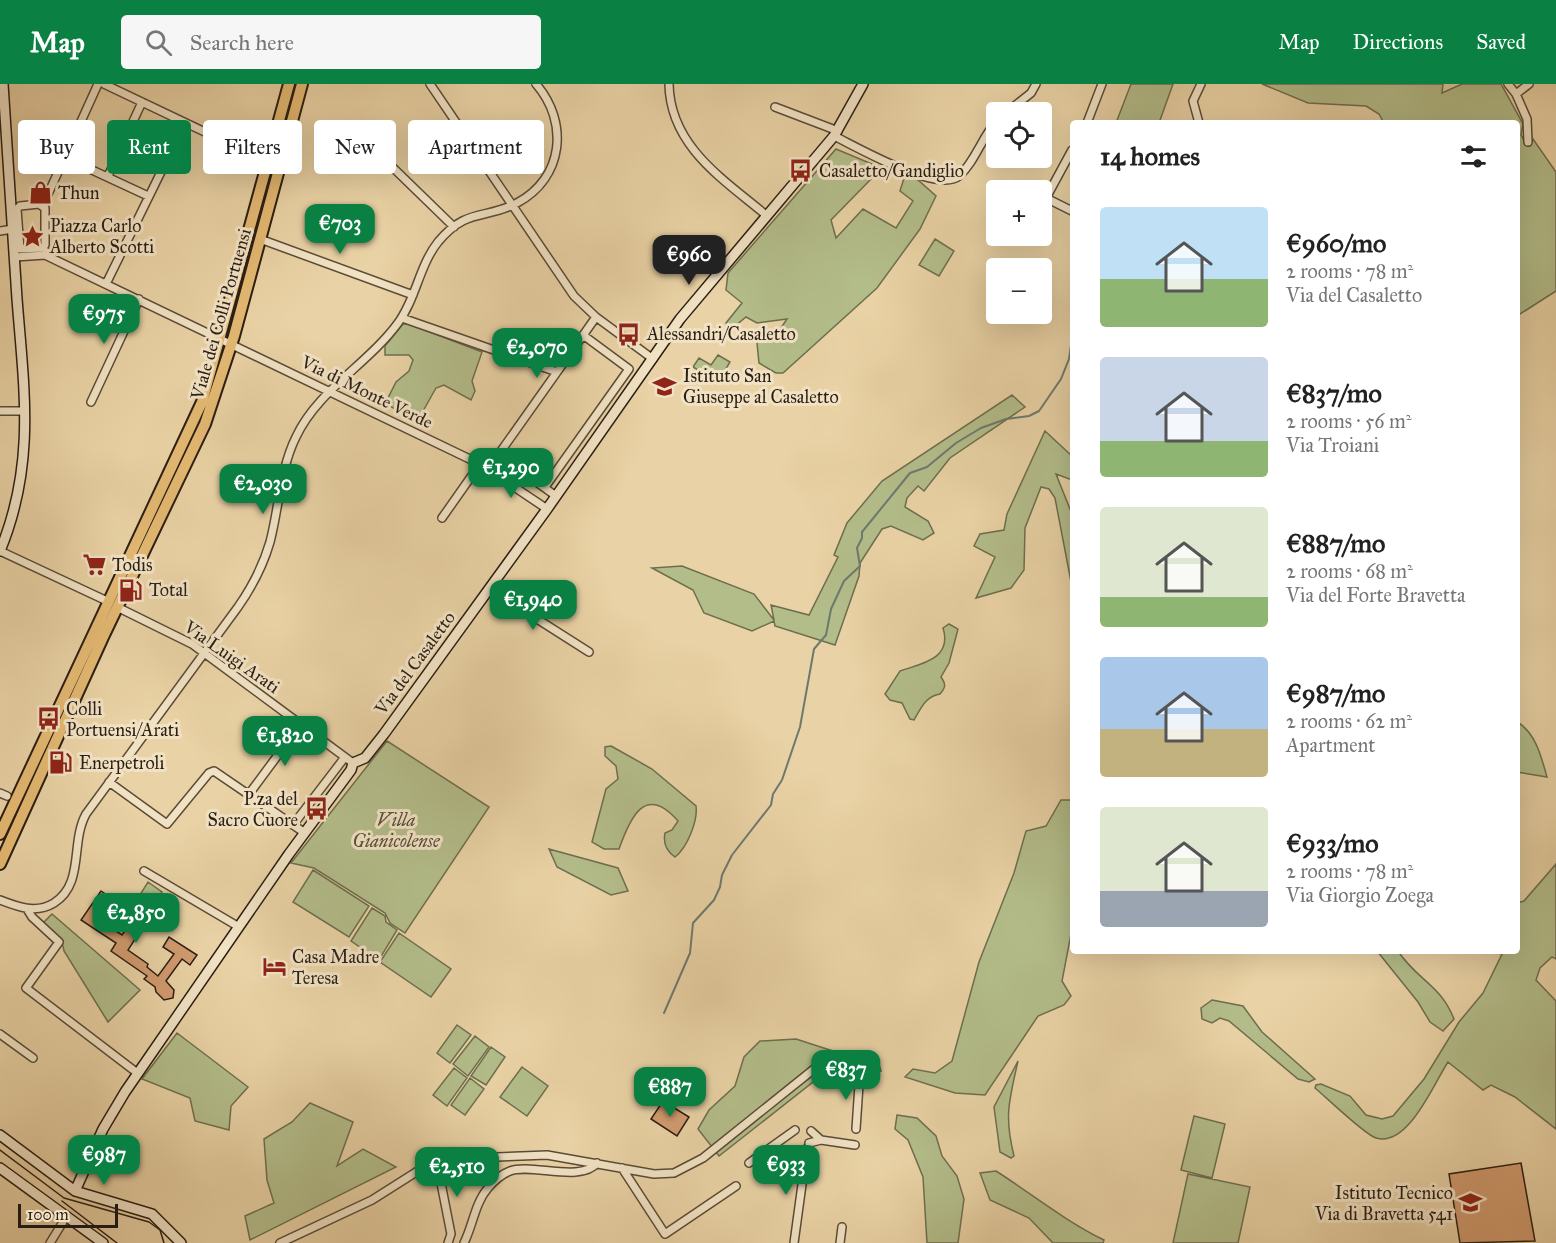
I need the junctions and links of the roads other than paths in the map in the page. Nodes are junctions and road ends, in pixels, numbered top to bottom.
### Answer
1 (3, 84) edge
2 (98, 84) edge
3 (105, 84) edge
4 (289, 84) edge
5 (302, 84) edge
6 (430, 84) edge
7 (536, 84) edge
8 (669, 84) edge
9 (862, 84) edge
10 (1036, 84) edge
11 (1102, 84) edge
12 (1201, 84) edge
13 (1508, 84) edge
14 (1529, 84) edge
15 (1516, 94) junction
16 (142, 102) junction
17 (1020, 102) edge
18 (775, 107) dead end
19 (81, 120) edge
20 (179, 120) edge
21 (279, 120) edge
22 (292, 120) edge
23 (1088, 120) edge
24 (1198, 120) edge
25 (836, 134) junction
26 (986, 137) edge
27 (1528, 142) dead end
28 (1070, 154) edge
29 (4, 161) edge
30 (95, 170) edge
31 (396, 170) edge
32 (56, 174) edge
33 (159, 174) edge
34 (264, 174) edge
35 (278, 174) edge
36 (108, 176) junction
37 (148, 196) junction
38 (44, 202) junction
39 (11, 204) junction
40 (512, 206) junction
41 (1070, 210) edge
42 (766, 215) junction
43 (454, 226) junction
44 (13, 229) junction
45 (0, 231) edge
46 (260, 239) junction
47 (45, 245) joint
48 (45, 255) junction
49 (15, 257) junction
50 (106, 284) junction
51 (413, 295) junction
52 (139, 299) junction
53 (596, 317) junction
54 (402, 318) junction
55 (583, 335) junction
56 (221, 338) junction
57 (232, 344) junction
58 (653, 359) junction
59 (557, 372) junction
60 (332, 392) junction
61 (91, 402) dead end
62 (0, 411) edge
63 (24, 411) junction
64 (499, 455) junction
65 (480, 464) junction
66 (179, 466) junction
67 (489, 468) junction
68 (545, 487) junction
69 (556, 496) junction
70 (547, 509) junction
71 (442, 518) dead end
72 (0, 551) edge
73 (490, 589) junction
74 (112, 604) junction
75 (589, 652) dead end
76 (204, 653) junction
77 (56, 713) junction
78 (66, 718) junction
79 (301, 724) junction
80 (345, 757) junction
81 (353, 763) junction
82 (31, 765) junction
83 (43, 771) junction
84 (109, 782) junction
85 (249, 794) junction
86 (293, 825) junction
87 (305, 833) junction
88 (0, 834) edge
89 (4, 846) edge
90 (0, 864) edge
91 (144, 871) dead end
92 (0, 900) edge
93 (27, 909) junction
94 (239, 927) junction
95 (0, 1035) edge
96 (33, 1058) dead end
97 (136, 1072) dead end
98 (856, 1129) dead end
99 (795, 1130) dead end
100 (811, 1131) dead end
101 (0, 1136) edge
102 (821, 1140) junction
103 (855, 1145) dead end
104 (597, 1163) junction
105 (748, 1163) dead end
106 (424, 1167) junction
107 (0, 1168) edge
108 (622, 1168) junction
109 (736, 1186) dead end
110 (75, 1191) junction
111 (66, 1217) junction
112 (842, 1227) dead end
113 (175, 1239) edge
114 (50, 1243) edge
115 (103, 1243) edge
116 (181, 1243) edge
117 (280, 1243) edge
118 (448, 1243) edge
119 (464, 1243) edge
120 (794, 1243) edge
121 (840, 1243) edge

1 - 29 street
2 - 19 street
3 - 16 street
4 - 21 main road, Viale dei Colli Portuensi
5 - 22 main road, Viale dei Colli Portuensi
6 - 40 street
7 - 40 street
8 - 42 street
9 - 25 street, Via del Casaletto
10 - 17 street
11 - 23 street
12 - 24 street
13 - 15 street
14 - 15 street
15 - 27 street
16 - 20 street
16 - 36 street
18 - 25 street
25 - 26 street
25 - 42 street, Via del Casaletto
28 - 41 street
29 - 39 street
30 - 36 street
31 - 43 street
32 - 38 street
33 - 37 street
34 - 56 main road, Viale dei Colli Portuensi
35 - 46 main road, Viale dei Colli Portuensi
36 - 37 street
37 - 50 street
38 - 39 street
38 - 48 street
39 - 44 street
40 - 43 street
40 - 53 street
42 - 58 street, Via del Casaletto
43 - 51 street
44 - 45 street
44 - 49 street
46 - 51 street
46 - 57 main road, Viale dei Colli Portuensi
47 - 47 street
48 - 49 street
48 - 50 street, Via di Monte Verde
49 - 63 street
50 - 52 street, Via di Monte Verde
51 - 54 street
52 - 56 street, Via di Monte Verde
52 - 61 street
53 - 55 street
53 - 58 street
54 - 59 street
54 - 60 street
55 - 59 street
55 - 68 street
56 - 57 street, Via di Monte Verde
56 - 66 main road, Viale dei Colli Portuensi
57 - 60 street, Via di Monte Verde
57 - 66 main road, Viale dei Colli Portuensi
58 - 69 street, Via del Casaletto
59 - 64 street
60 - 65 street, Via di Monte Verde
60 - 76 street
62 - 63 street
63 - 72 street
64 - 67 street
64 - 68 street
65 - 67 street, Via di Monte Verde
65 - 71 street
66 - 74 main road, Viale dei Colli Portuensi
67 - 70 street, Via di Monte Verde
68 - 69 street
69 - 70 street, Via del Casaletto
70 - 73 street, Via del Casaletto
72 - 74 street, Via Luigi Arati
73 - 75 street
73 - 81 street, Via del Casaletto
74 - 76 street, Via Luigi Arati
74 - 77 main road, Viale dei Colli Portuensi
74 - 78 main road, Viale dei Colli Portuensi
76 - 79 street, Via Luigi Arati
76 - 84 street
77 - 78 street
77 - 82 main road, Viale dei Colli Portuensi
78 - 83 main road, Viale dei Colli Portuensi
79 - 80 street, Via Luigi Arati
79 - 85 street
80 - 81 street, Via Luigi Arati
80 - 86 street
81 - 87 street
82 - 83 street
82 - 88 main road, Viale dei Colli Portuensi
83 - 89 main road, Viale dei Colli Portuensi
84 - 85 street
84 - 93 street
85 - 86 street
86 - 87 street
87 - 94 street
89 - 90 main road, Viale dei Colli Portuensi
91 - 94 street
92 - 93 street
93 - 97 street
94 - 110 street
95 - 96 street
98 - 108 street
99 - 105 street
100 - 102 street
101 - 110 street
102 - 103 street
102 - 120 street
104 - 106 street
104 - 108 street
104 - 119 street
106 - 117 street
106 - 118 street
107 - 111 street
108 - 109 street
110 - 113 street
111 - 114 street
111 - 115 street
112 - 121 street
113 - 116 street

